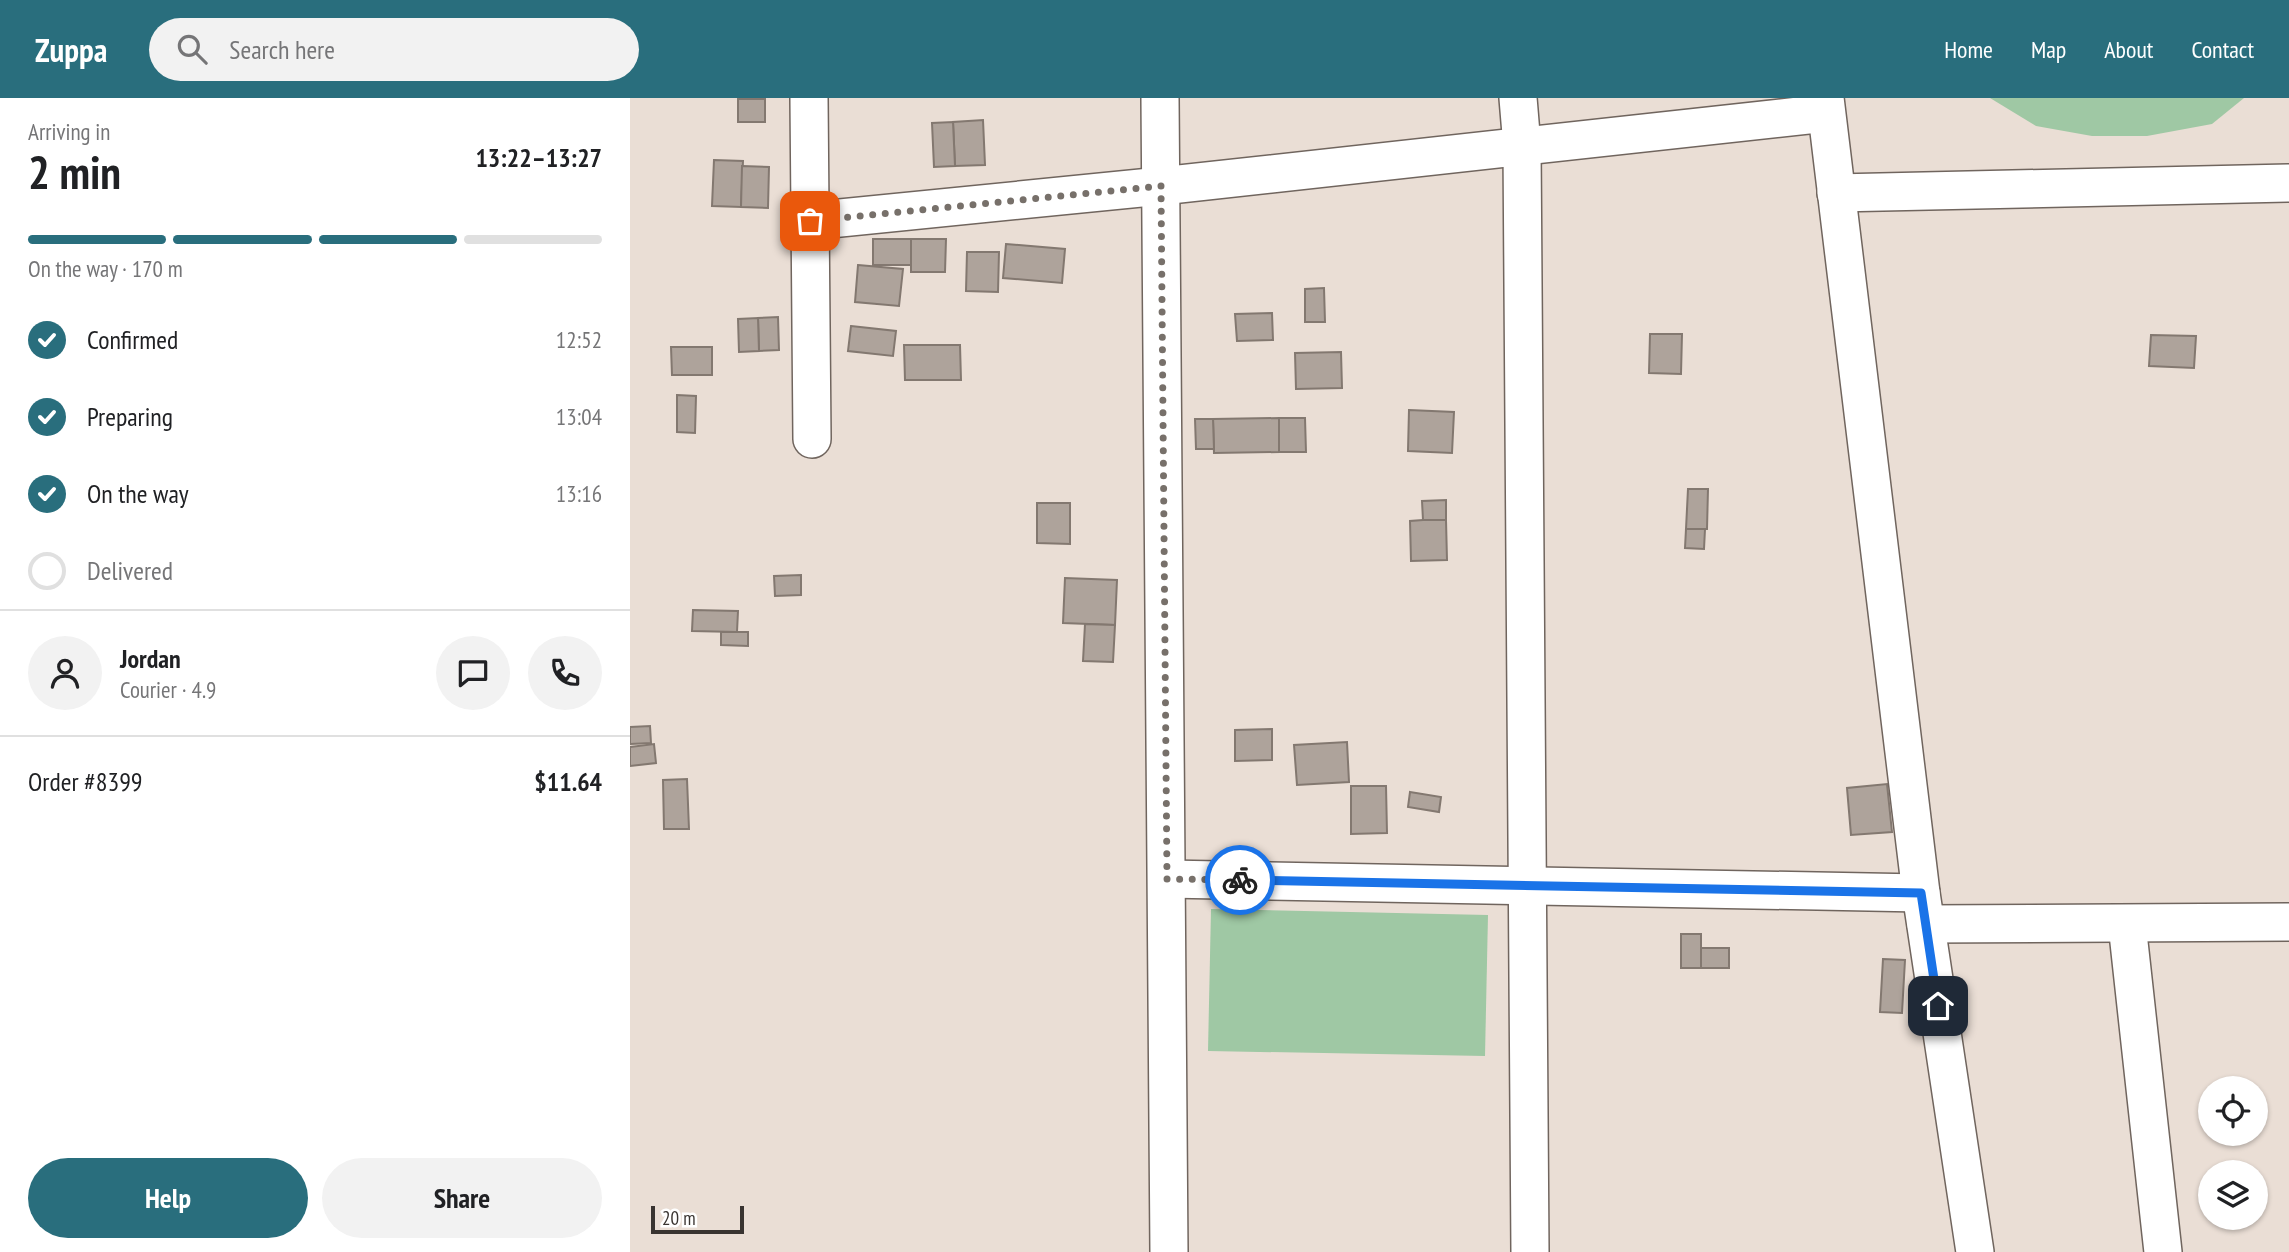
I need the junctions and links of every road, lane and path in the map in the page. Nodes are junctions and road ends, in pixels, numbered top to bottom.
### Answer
1 (809, 98) edge
2 (1160, 98) edge
3 (1518, 98) edge
4 (1826, 106) edge
5 (1522, 146) junction
6 (2289, 183) edge
7 (1161, 186) junction
8 (1836, 192) junction
9 (810, 221) junction
10 (812, 439) dead end
11 (1167, 879) junction
12 (1528, 886) junction
13 (1923, 909) junction
14 (2289, 922) edge
15 (2127, 925) junction
16 (1169, 1252) edge
17 (1530, 1252) edge
18 (1975, 1252) edge
19 (2163, 1252) edge

1 - 9 street
2 - 7 street
3 - 5 street
4 - 5 street
4 - 8 street
5 - 7 street
5 - 12 street
6 - 8 street
7 - 9 street
7 - 11 street
8 - 13 street
9 - 10 street
11 - 12 street
11 - 16 street
12 - 13 street
12 - 17 street
13 - 15 street
13 - 18 street
14 - 15 street
15 - 19 street

